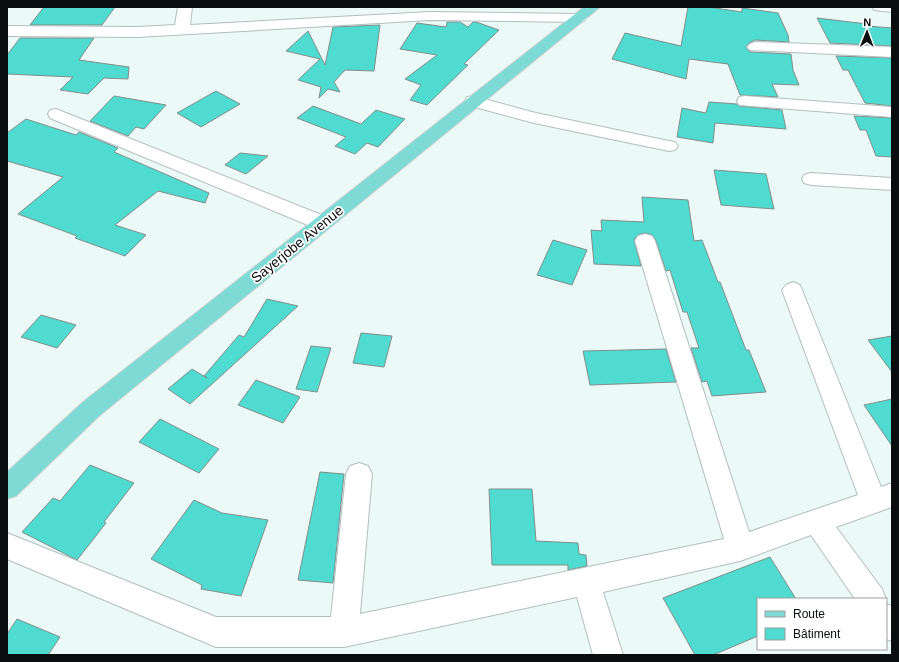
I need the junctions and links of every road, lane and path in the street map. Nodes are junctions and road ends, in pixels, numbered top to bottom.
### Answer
1 (185, 7) edge
2 (879, 7) edge
3 (892, 8) edge
4 (586, 12) edge
5 (182, 29) junction
6 (7, 31) edge
7 (755, 47) dead end
8 (892, 52) edge
9 (473, 102) junction
10 (745, 102) dead end
11 (892, 112) edge
12 (56, 114) dead end
13 (668, 146) dead end
14 (811, 179) dead end
15 (892, 184) edge
16 (322, 223) junction
17 (645, 241) dead end
18 (793, 290) dead end
19 (359, 474) dead end
20 (7, 488) edge
21 (883, 498) edge
22 (818, 522) junction
23 (7, 546) edge
24 (740, 548) junction
25 (586, 582) junction
26 (871, 598) edge
27 (344, 632) junction
28 (608, 655) edge

1 - 5 street
2 - 3 street
4 - 5 street
4 - 9 main road, Sayerjobe Avenue
5 - 6 street
7 - 8 street
9 - 13 street
9 - 16 main road, Sayerjobe Avenue
10 - 11 street
12 - 16 street
14 - 15 street
16 - 20 main road, Sayerjobe Avenue
17 - 24 street
18 - 21 street
19 - 27 street
21 - 22 street
22 - 24 street
22 - 26 street
23 - 27 street
24 - 25 street
25 - 27 street
25 - 28 street

